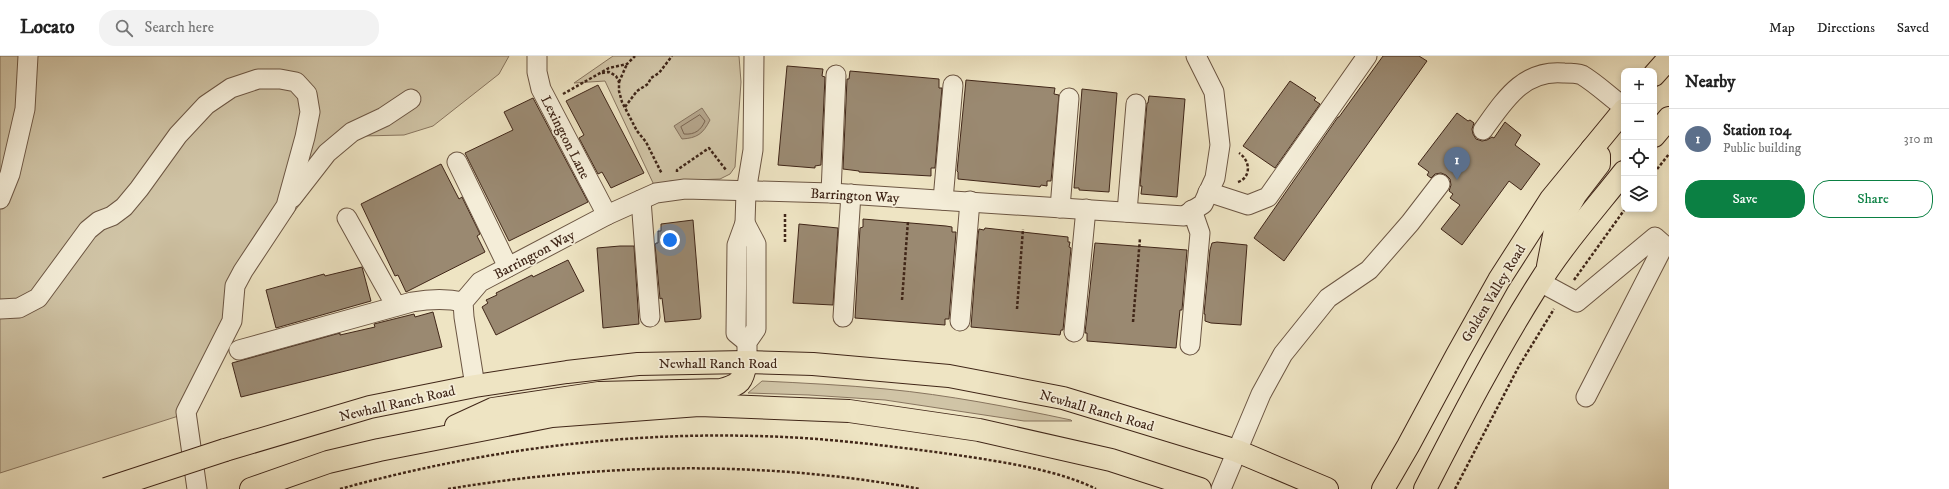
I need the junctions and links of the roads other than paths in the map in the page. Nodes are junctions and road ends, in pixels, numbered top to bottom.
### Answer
1 (28, 56) edge
2 (537, 56) edge
3 (754, 56) edge
4 (1196, 56) edge
5 (1367, 56) edge
6 (1669, 58) edge
7 (1657, 72) edge
8 (836, 75) dead end
9 (953, 85) dead end
10 (1069, 98) dead end
11 (411, 99) dead end
12 (1136, 104) dead end
13 (1621, 106) edge
14 (1621, 112) edge
15 (1483, 130) dead end
16 (1592, 149) junction
17 (457, 162) dead end
18 (1621, 176) edge
19 (1440, 184) dead end
20 (746, 192) junction
21 (1208, 192) junction
22 (831, 193) junction
23 (851, 194) junction
24 (0, 199) edge
25 (641, 200) junction
26 (943, 200) junction
27 (970, 201) junction
28 (286, 206) junction
29 (1060, 208) junction
30 (1086, 209) junction
31 (1192, 210) junction
32 (1127, 212) junction
33 (607, 215) junction
34 (347, 218) dead end
35 (508, 267) junction
36 (1544, 277) junction
37 (463, 302) junction
38 (396, 306) junction
39 (0, 310) edge
40 (650, 317) dead end
41 (843, 317) dead end
42 (960, 321) dead end
43 (1074, 332) dead end
44 (1190, 345) dead end
45 (239, 350) dead end
46 (747, 352) junction
47 (1494, 360) junction
48 (476, 386) junction
49 (1586, 397) dead end
50 (426, 440) junction
51 (1237, 451) junction
52 (106, 489) edge
53 (197, 489) edge
54 (251, 489) edge
55 (1200, 489) edge
56 (1221, 489) edge
57 (1327, 489) edge
58 (1383, 489) edge
59 (1425, 489) edge
60 (1436, 489) edge

1 - 24 street
2 - 33 street, Lexington Lane
3 - 20 street
4 - 21 street, Barrington Way
5 - 21 street
6 - 7 main road
8 - 22 street
9 - 26 street
10 - 29 street
11 - 28 street
12 - 32 street
13 - 15 street
14 - 16 main road, Golden Valley Road
16 - 36 main road
16 - 58 main road, Golden Valley Road
17 - 35 street
18 - 36 main road
19 - 51 street
20 - 22 street, Barrington Way
20 - 25 street, Barrington Way
20 - 46 street
21 - 31 street, Barrington Way
22 - 23 street, Barrington Way
23 - 26 street, Barrington Way
23 - 41 street
25 - 33 street, Barrington Way
25 - 40 street
26 - 27 street, Barrington Way
27 - 29 street, Barrington Way
27 - 42 street
28 - 39 street
28 - 53 street
29 - 30 street, Barrington Way
30 - 32 street, Barrington Way
30 - 43 street
31 - 32 street, Barrington Way
31 - 44 street
33 - 35 street, Barrington Way
34 - 38 street
35 - 37 street, Barrington Way
36 - 47 main road
36 - 49 street
37 - 38 street
37 - 48 street
38 - 45 street
46 - 48 main road, Newhall Ranch Road
46 - 50 main road
46 - 51 main road, Newhall Ranch Road
47 - 59 main road
47 - 60 main road
48 - 52 main road, Newhall Ranch Road, bridge
50 - 54 main road
50 - 55 main road
51 - 56 street
51 - 57 main road, Newhall Ranch Road

